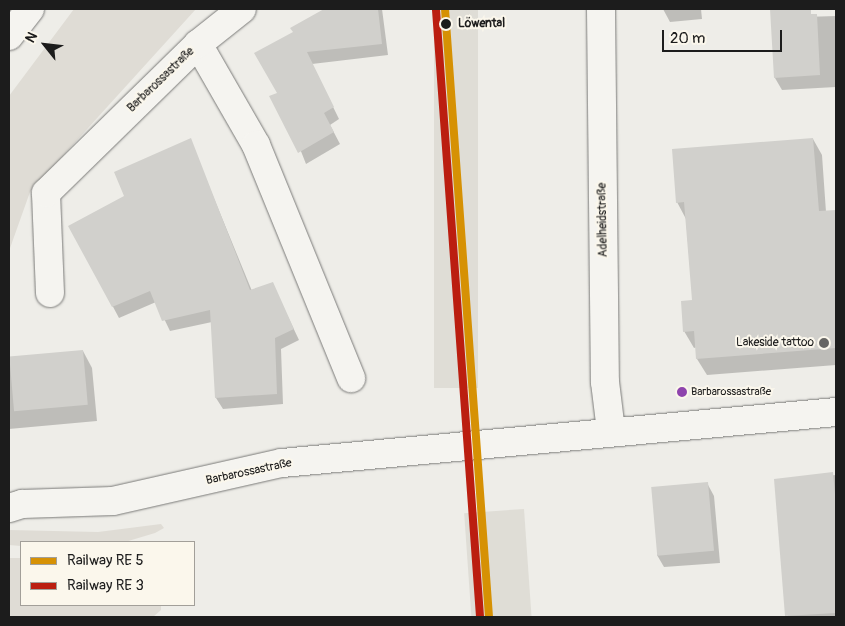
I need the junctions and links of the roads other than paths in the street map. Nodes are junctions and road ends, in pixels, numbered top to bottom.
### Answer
1 (30, 9) edge
2 (242, 9) edge
3 (600, 9) edge
4 (9, 36) edge
5 (198, 44) junction
6 (50, 293) dead end
7 (351, 378) dead end
8 (836, 412) edge
9 (611, 431) junction
10 (13, 502) edge

1 - 4 street
2 - 5 street, Barbarossastraße
3 - 9 street, Adelheidstraße
5 - 6 street, Barbarossastraße
5 - 7 street, Barbarossastraße
8 - 9 street, Barbarossastraße
9 - 10 street, Barbarossastraße

